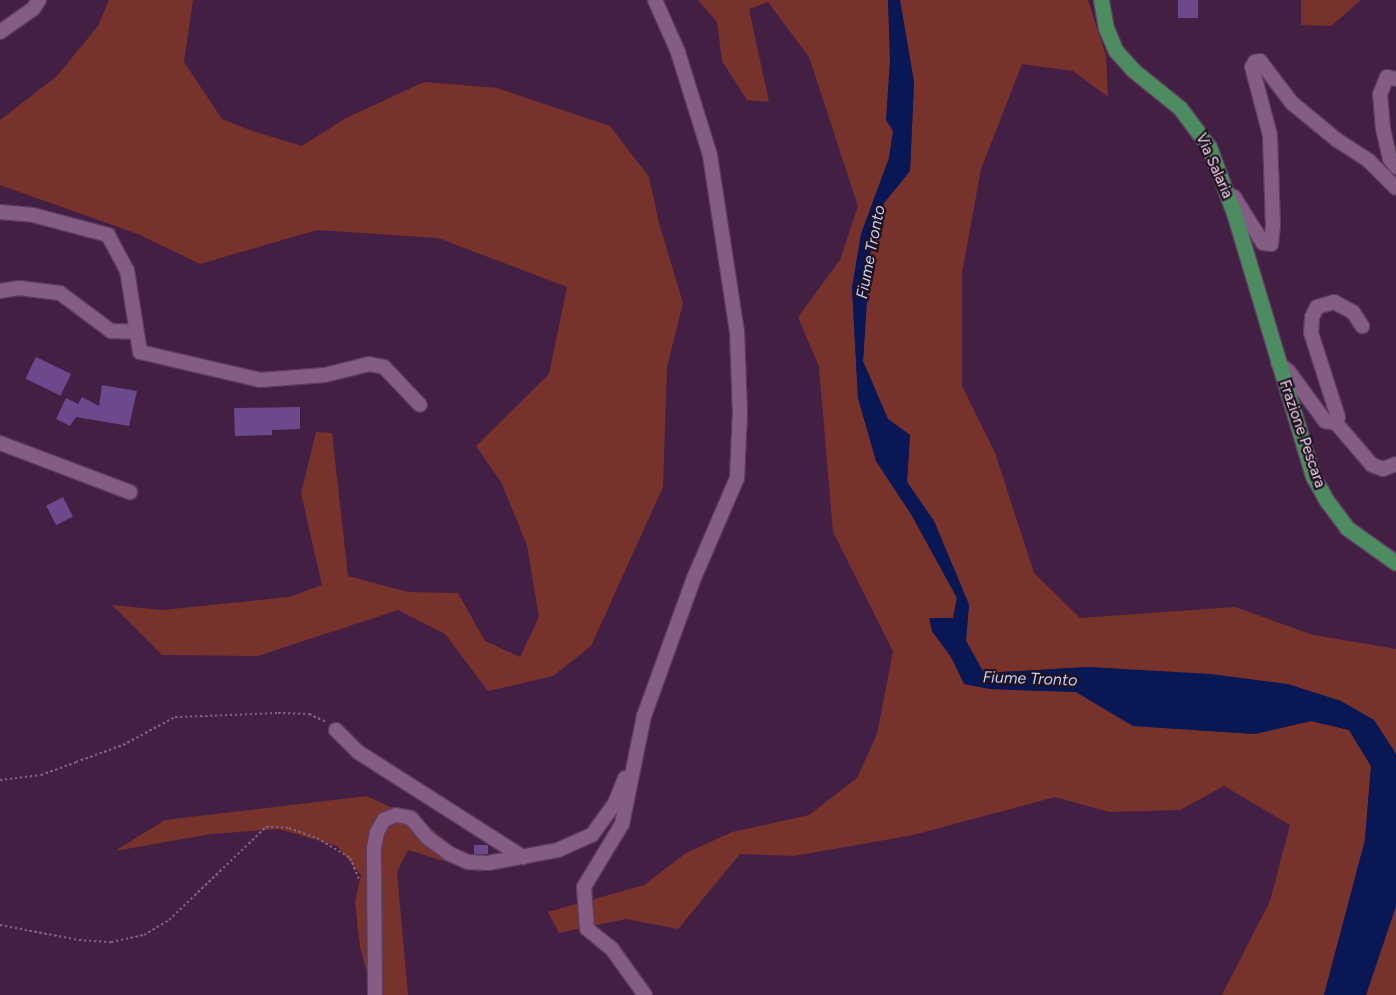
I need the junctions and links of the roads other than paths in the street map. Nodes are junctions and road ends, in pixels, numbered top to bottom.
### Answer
1 (39, 0) edge
2 (655, 0) edge
3 (1101, 0) edge
4 (0, 32) edge
5 (1396, 79) edge
6 (1396, 167) edge
7 (1396, 188) edge
8 (1227, 194) junction
9 (0, 212) edge
10 (0, 291) edge
11 (1362, 326) dead end
12 (134, 332) junction
13 (1278, 363) junction
14 (420, 405) dead end
15 (1336, 424) junction
16 (0, 443) edge
17 (1396, 464) edge
18 (130, 492) dead end
19 (1396, 563) edge
20 (336, 730) road end
21 (634, 754) junction
22 (523, 857) junction
23 (375, 995) edge
24 (644, 995) edge

1 - 4 street
2 - 21 street
3 - 8 main road, Via Salaria
5 - 6 street
7 - 8 street
8 - 13 main road, Via Salaria
9 - 12 street
10 - 12 street
11 - 15 street
12 - 14 street
13 - 15 street
13 - 19 main road, Frazione Pescara
15 - 17 street
16 - 18 street
20 - 22 street
21 - 22 street
21 - 24 street
22 - 23 street

